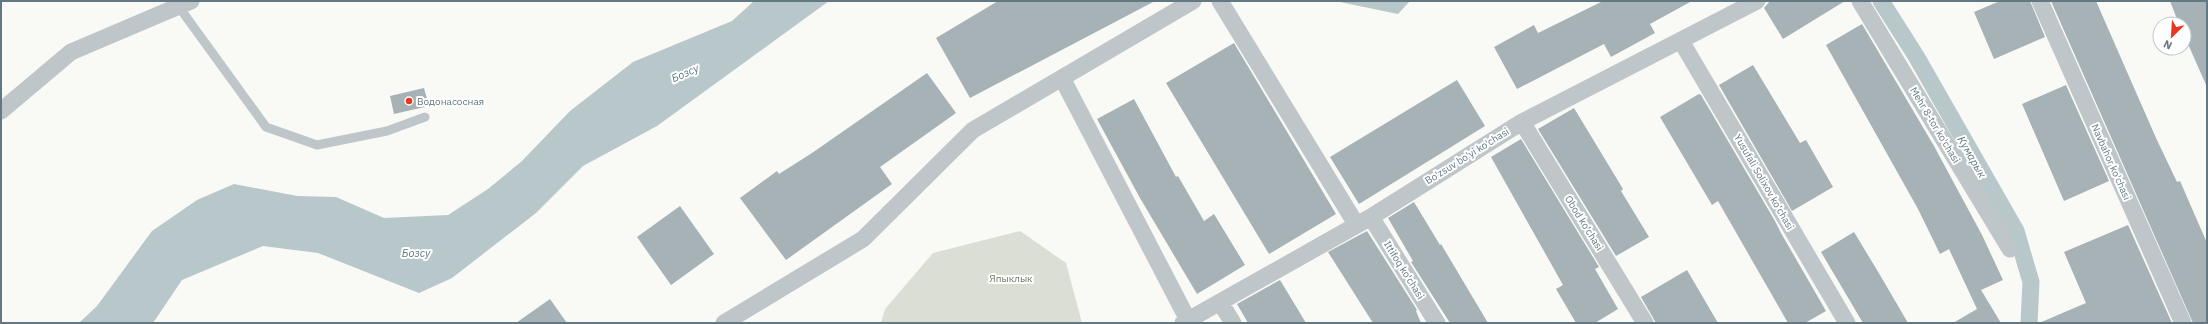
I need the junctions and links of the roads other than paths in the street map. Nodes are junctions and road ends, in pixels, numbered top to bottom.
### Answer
1 (1193, 1) edge
2 (1220, 1) edge
3 (1757, 1) edge
4 (1860, 1) edge
5 (2040, 1) edge
6 (185, 4) edge
7 (1681, 41) junction
8 (1062, 78) junction
9 (1, 112) edge
10 (425, 117) dead end
11 (1522, 122) junction
12 (1372, 217) junction
13 (1356, 224) junction
14 (2010, 249) dead end
15 (1220, 302) junction
16 (727, 322) edge
17 (1186, 322) edge
18 (1233, 323) edge
19 (1437, 323) edge
20 (1646, 323) edge
21 (1847, 323) edge
22 (2183, 323) edge

1 - 8 street
2 - 13 street
3 - 7 street, Bo'zsuv bo'yi ko'chasi
4 - 14 street, Mehr 8-tor ko'chasi
5 - 22 street, Navbahor ko'chasi
6 - 9 street
6 - 10 lane
7 - 11 street, Bo'zsuv bo'yi ko'chasi
7 - 21 street, Yusufali Solixov ko'chasi
8 - 16 street
8 - 17 street
11 - 12 street, Bo'zsuv bo'yi ko'chasi
11 - 20 street, Obod ko'chasi
12 - 13 street, Bo'zsuv bo'yi ko'chasi
12 - 19 street, Ittifoq ko'chasi
13 - 15 street, Bo'zsuv bo'yi ko'chasi
15 - 17 street, Bo'zsuv bo'yi ko'chasi
15 - 18 street

